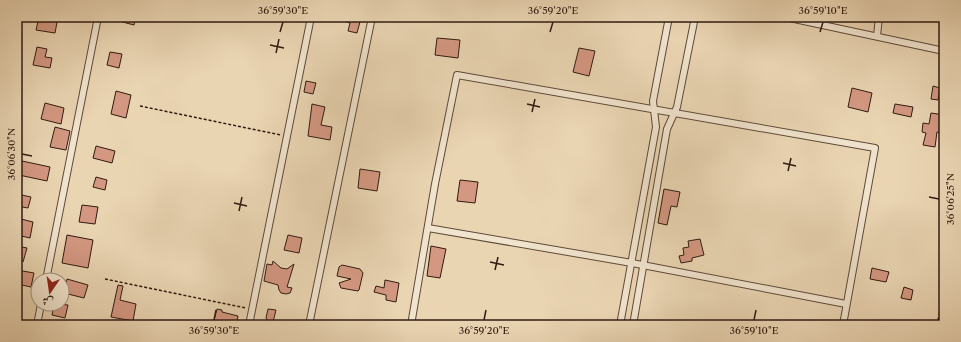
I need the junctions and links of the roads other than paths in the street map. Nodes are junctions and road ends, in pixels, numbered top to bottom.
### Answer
1 (98, 17) edge
2 (311, 17) edge
3 (372, 17) edge
4 (669, 17) edge
5 (696, 17) edge
6 (785, 17) edge
7 (879, 17) edge
8 (877, 36) junction
9 (944, 50) edge
10 (654, 108) junction
11 (675, 113) junction
12 (428, 228) junction
13 (632, 263) junction
14 (644, 265) junction
15 (48, 272) edge
16 (846, 304) junction
17 (39, 312) edge
18 (37, 325) edge
19 (249, 325) edge
20 (309, 325) edge
21 (411, 325) edge
22 (620, 325) edge
23 (633, 325) edge
24 (842, 325) edge

1 - 15 street
2 - 19 street
3 - 20 street
4 - 10 street
5 - 11 street
6 - 8 street
7 - 8 street
8 - 9 street
10 - 11 street
10 - 12 street
10 - 13 street
11 - 14 street
11 - 16 street
12 - 13 street
12 - 21 street
13 - 14 street
13 - 22 street
14 - 16 street
14 - 23 street
16 - 24 street
17 - 18 street

